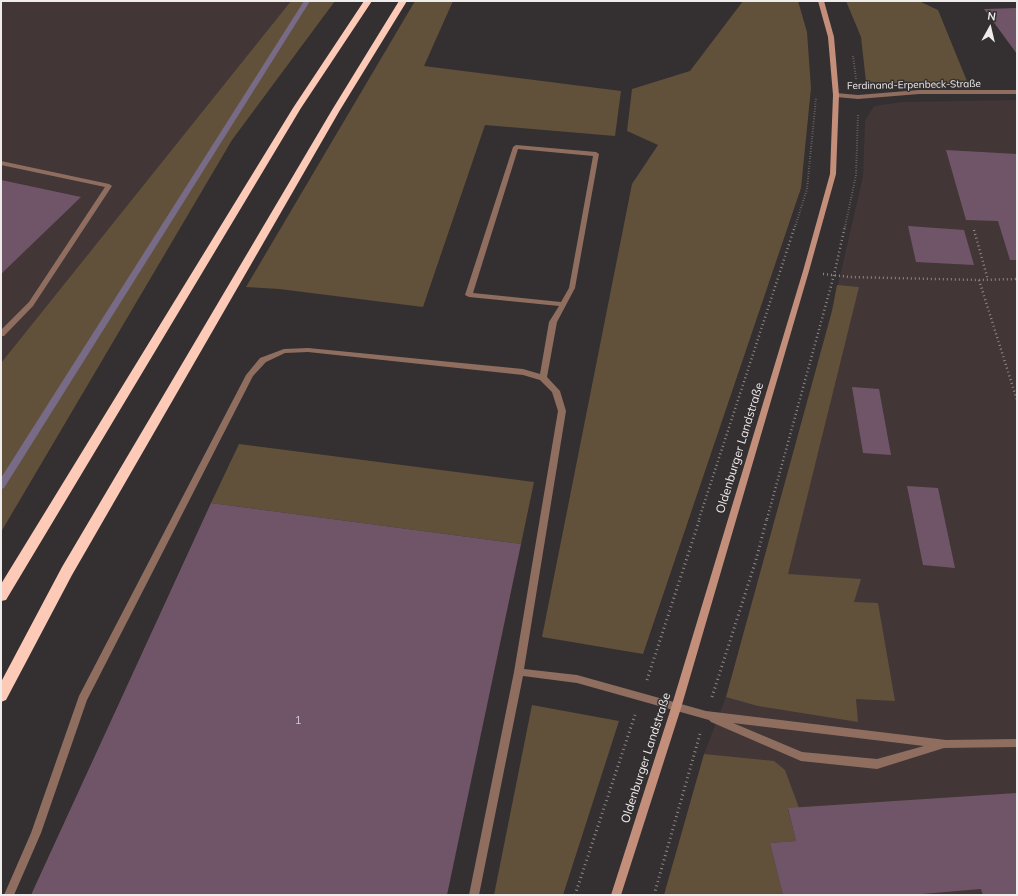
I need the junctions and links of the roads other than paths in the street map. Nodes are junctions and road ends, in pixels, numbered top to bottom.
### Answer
1 (368, 1) edge
2 (403, 1) edge
3 (821, 1) edge
4 (1017, 92) edge
5 (836, 95) junction
6 (1, 163) edge
7 (563, 304) junction
8 (1, 334) edge
9 (543, 378) junction
10 (1, 596) edge
11 (519, 672) junction
12 (1, 696) edge
13 (676, 708) junction
14 (706, 715) junction
15 (1017, 743) edge
16 (946, 744) junction
17 (9, 895) edge
18 (474, 895) edge
19 (616, 895) edge

1 - 10 highway
2 - 12 highway
3 - 5 street, Oldenburger Landstraße
4 - 5 street, Ferdinand-Erpenbeck-Straße
5 - 13 street, Oldenburger Landstraße
6 - 8 street
7 - 7 street
7 - 9 street
9 - 11 street
9 - 17 street
11 - 13 street
11 - 18 street
13 - 14 street
13 - 19 street, Oldenburger Landstraße
14 - 16 street
14 - 16 street
15 - 16 street

